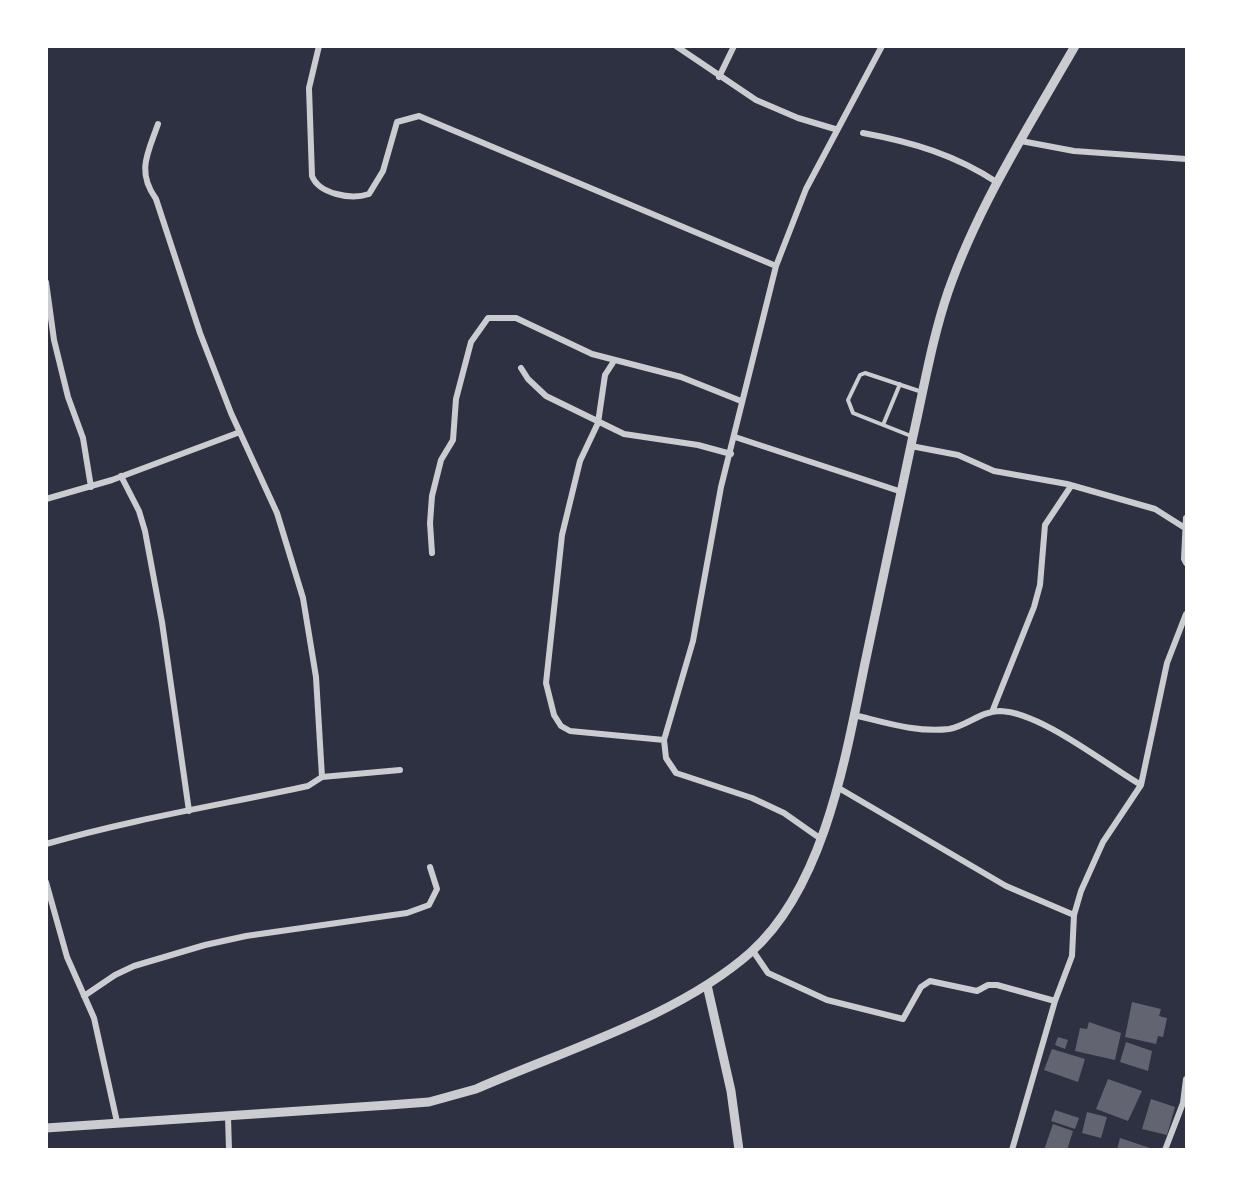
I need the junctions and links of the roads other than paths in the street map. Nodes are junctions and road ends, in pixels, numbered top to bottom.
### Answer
1 (319, 46) edge
2 (676, 46) edge
3 (734, 46) edge
4 (882, 46) edge
5 (1075, 46) edge
6 (719, 77) junction
7 (158, 124) dead end
8 (835, 129) junction
9 (863, 133) dead end
10 (1021, 141) junction
11 (1186, 159) edge
12 (998, 183) junction
13 (776, 266) junction
14 (46, 282) edge
15 (49, 312) edge
16 (614, 361) junction
17 (521, 368) dead end
18 (900, 384) junction
19 (922, 392) junction
20 (741, 401) junction
21 (598, 423) junction
22 (882, 425) junction
23 (240, 432) junction
24 (735, 437) junction
25 (912, 442) junction
26 (731, 454) junction
27 (122, 476) junction
28 (1071, 486) junction
29 (91, 487) junction
30 (899, 491) junction
31 (46, 499) edge
32 (1186, 518) edge
33 (1185, 528) edge
34 (432, 553) dead end
35 (1186, 563) edge
36 (1186, 614) edge
37 (992, 712) junction
38 (854, 715) junction
39 (664, 740) junction
40 (400, 770) dead end
41 (322, 777) junction
42 (1141, 784) junction
43 (837, 787) junction
44 (189, 811) junction
45 (821, 839) junction
46 (46, 844) edge
47 (430, 867) dead end
48 (46, 882) edge
49 (1074, 915) junction
50 (753, 951) junction
51 (707, 985) junction
52 (84, 996) junction
53 (1056, 1001) junction
54 (1186, 1079) edge
55 (228, 1116) junction
56 (117, 1122) junction
57 (46, 1128) edge
58 (230, 1149) edge
59 (739, 1149) edge
60 (1012, 1149) edge
61 (1165, 1149) edge

1 - 13 street
2 - 6 street
3 - 6 street
4 - 8 street
5 - 10 street
6 - 8 street
7 - 23 street
8 - 13 street
9 - 12 street
10 - 11 street
10 - 12 street
12 - 19 street
13 - 20 street
14 - 15 street
15 - 29 street
16 - 20 street
16 - 21 street
16 - 34 street
17 - 21 street
18 - 19 lane
18 - 22 lane
18 - 22 lane
19 - 25 street
20 - 24 street
21 - 26 street
21 - 39 street
22 - 25 lane
23 - 27 street
23 - 41 street
24 - 26 street
24 - 30 street
25 - 28 street
25 - 30 street
26 - 39 street
27 - 29 street
27 - 44 street
28 - 33 street
28 - 37 street
29 - 31 street
30 - 38 street
32 - 33 street
33 - 35 street
36 - 42 street
37 - 38 street
37 - 42 street
38 - 43 street
39 - 45 street
40 - 41 street
41 - 44 street
42 - 49 street
43 - 45 street
43 - 49 street
44 - 46 street
45 - 50 street
47 - 52 street
48 - 52 street
49 - 53 street
50 - 51 street
50 - 53 street
51 - 55 street
51 - 59 street
52 - 56 street
53 - 60 street
54 - 61 street
55 - 56 street
55 - 58 street
56 - 57 street

